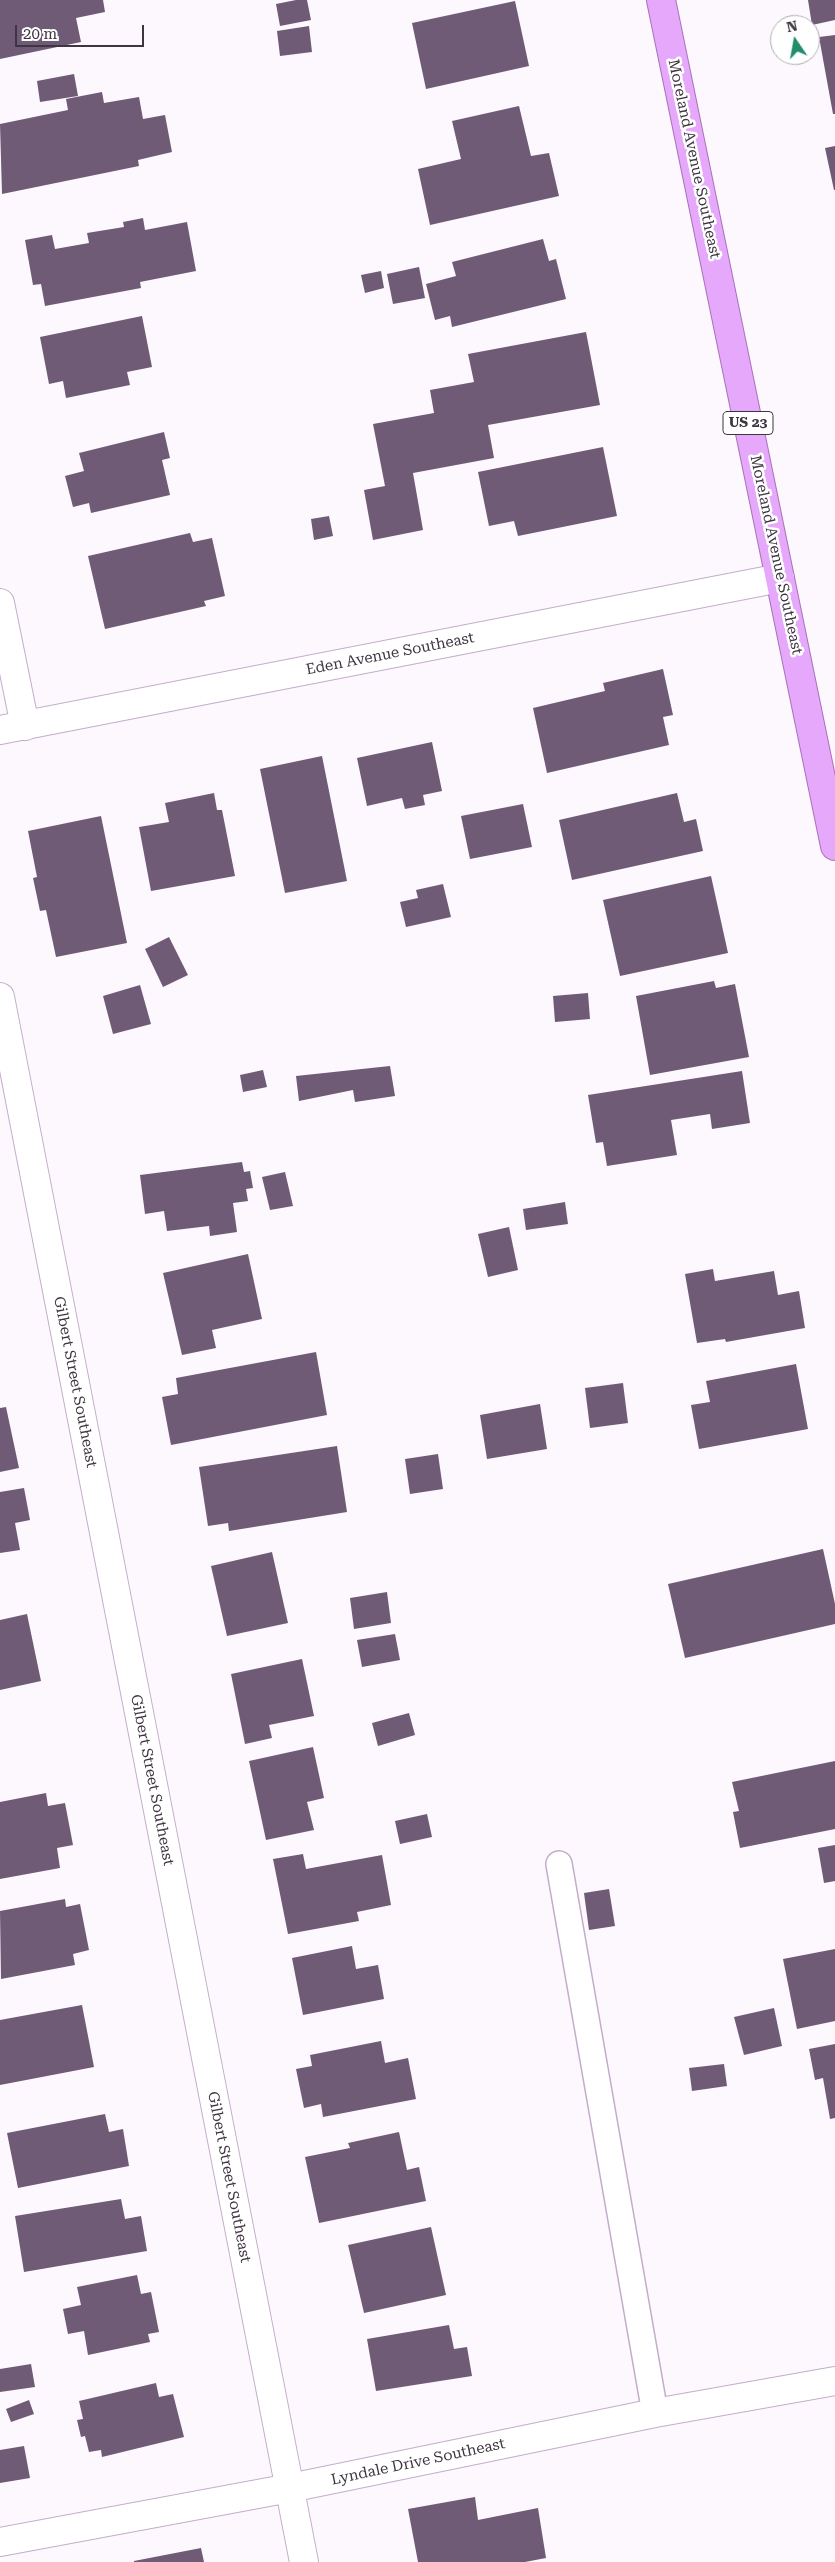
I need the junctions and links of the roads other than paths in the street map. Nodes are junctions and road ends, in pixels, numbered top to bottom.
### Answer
1 (661, 0) edge
2 (780, 578) junction
3 (0, 602) edge
4 (13, 728) edge
5 (835, 846) edge
6 (0, 997) edge
7 (560, 1864) dead end
8 (835, 2381) edge
9 (655, 2413) junction
10 (290, 2488) junction
11 (0, 2542) edge
12 (304, 2562) edge

1 - 2 highway, Moreland Avenue Southeast / US 23
2 - 4 street, Eden Avenue Southeast
2 - 5 highway, Moreland Avenue Southeast / US 23
3 - 4 street
6 - 10 street, Gilbert Street Southeast
7 - 9 lane
8 - 9 street, Lyndale Drive Southeast
9 - 10 street, Lyndale Drive Southeast
10 - 11 street, Lyndale Drive Southeast
10 - 12 street, Gilbert Street Southeast

